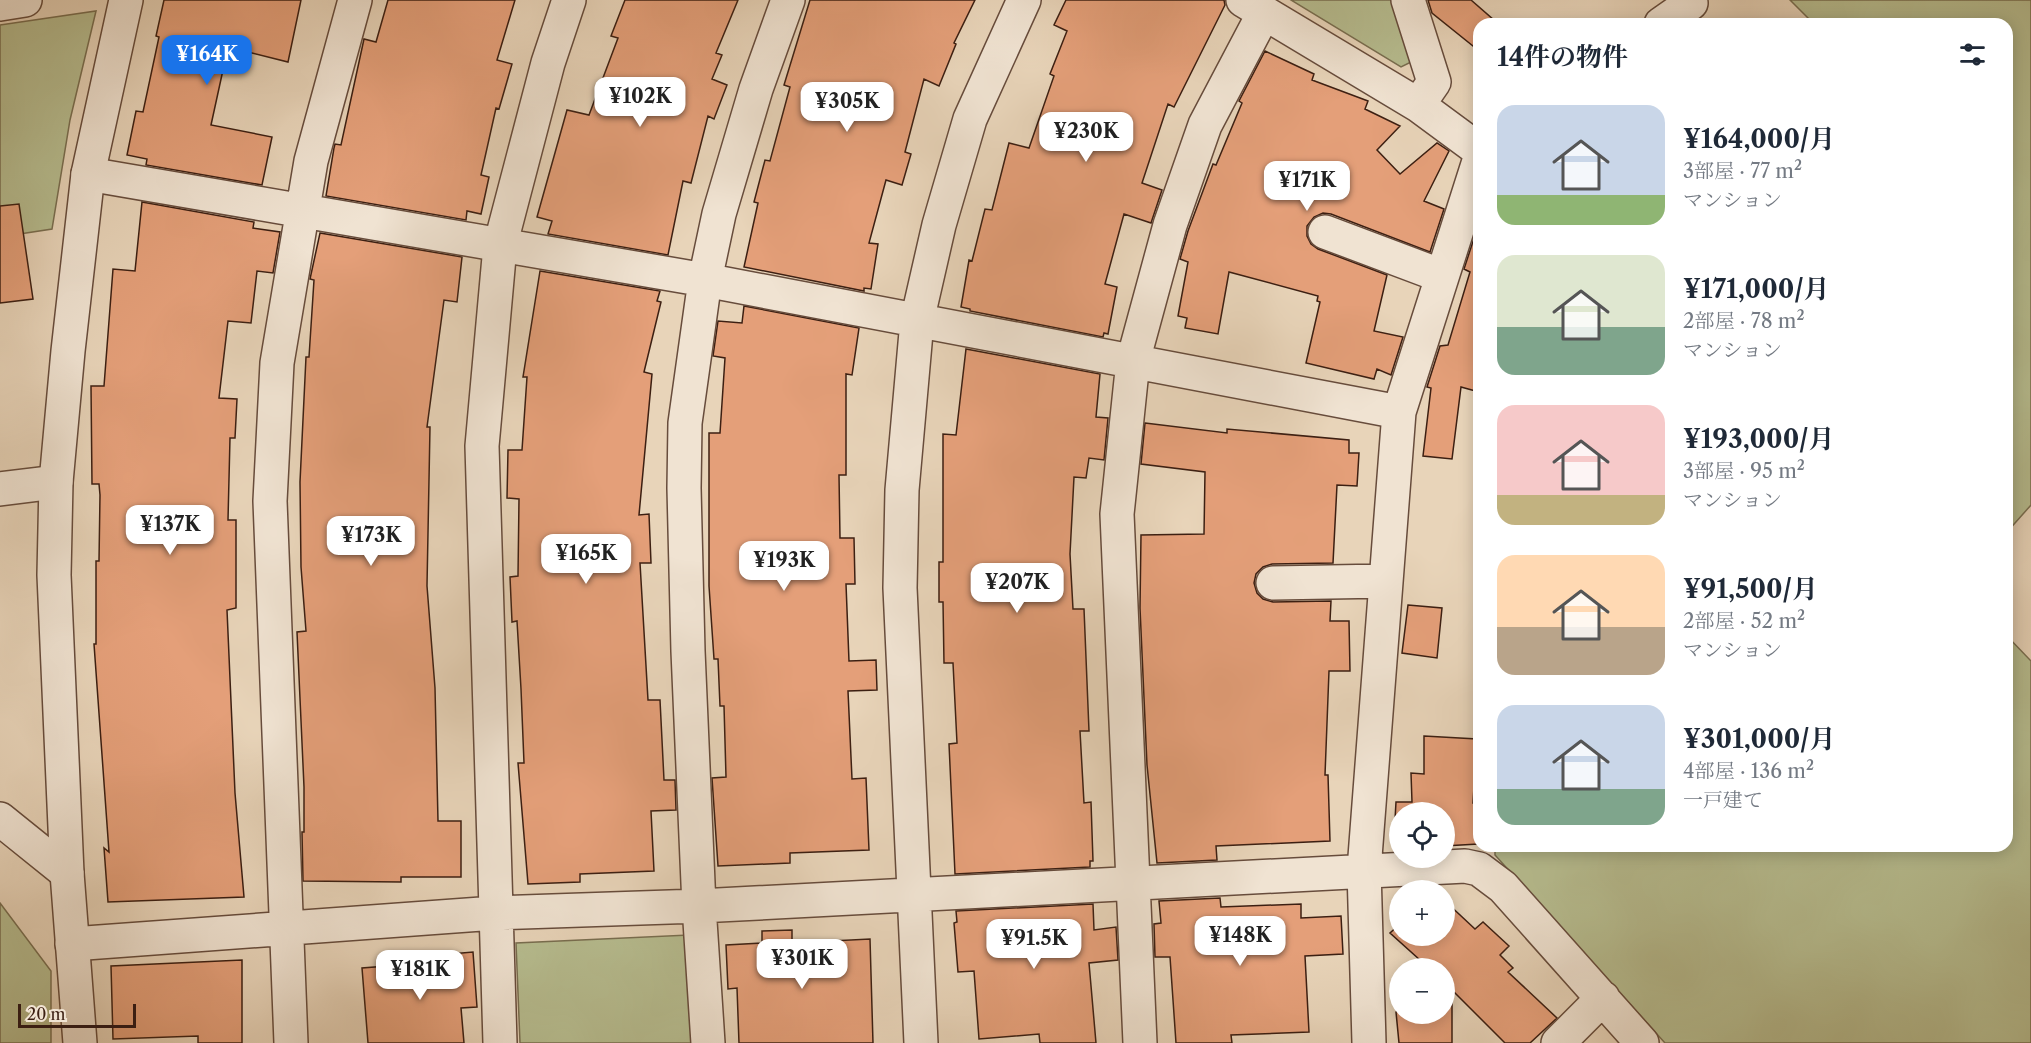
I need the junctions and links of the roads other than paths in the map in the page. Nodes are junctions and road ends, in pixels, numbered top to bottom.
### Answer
1 (26, 0) edge
2 (126, 0) edge
3 (355, 0) edge
4 (568, 0) edge
5 (788, 0) edge
6 (1024, 0) edge
7 (1408, 0) edge
8 (1691, 3) dead end
9 (0, 4) edge
10 (1253, 7) edge
11 (1670, 18) edge
12 (1418, 105) junction
13 (1473, 146) edge
14 (88, 174) junction
15 (1473, 180) edge
16 (302, 212) junction
17 (1325, 232) dead end
18 (500, 246) junction
19 (1442, 276) junction
20 (705, 280) junction
21 (917, 321) junction
22 (1134, 362) junction
23 (1398, 412) junction
24 (56, 482) junction
25 (0, 489) edge
26 (1386, 581) junction
27 (1273, 583) dead end
28 (0, 819) edge
29 (1364, 870) junction
30 (67, 873) junction
31 (1131, 885) junction
32 (915, 895) junction
33 (699, 906) junction
34 (495, 914) junction
35 (286, 927) junction
36 (72, 944) junction
37 (1603, 998) junction
38 (80, 1043) edge
39 (291, 1043) edge
40 (500, 1043) edge
41 (708, 1043) edge
42 (921, 1043) edge
43 (1140, 1043) edge
44 (1369, 1043) edge
45 (1558, 1043) edge
46 (1642, 1043) edge

1 - 9 street
2 - 14 street
3 - 16 street
4 - 18 street
5 - 20 street
6 - 21 street
7 - 12 street
8 - 11 street
10 - 12 street
10 - 22 street
12 - 13 street
14 - 16 street
14 - 24 street
15 - 19 street
16 - 18 street
16 - 35 street
17 - 19 street
18 - 20 street
18 - 34 street
19 - 23 street
20 - 21 street
20 - 33 street
21 - 22 street
21 - 32 street
22 - 23 street
22 - 31 street
23 - 26 street
24 - 25 street
24 - 30 street
26 - 27 street
26 - 29 street
28 - 30 street
29 - 31 street
29 - 37 street
29 - 44 street
30 - 36 street
31 - 32 street
31 - 43 street
32 - 33 street
32 - 42 street
33 - 34 street
33 - 41 street
34 - 35 street
34 - 40 street
35 - 36 street
35 - 39 street
36 - 38 street
37 - 45 street
37 - 46 street

